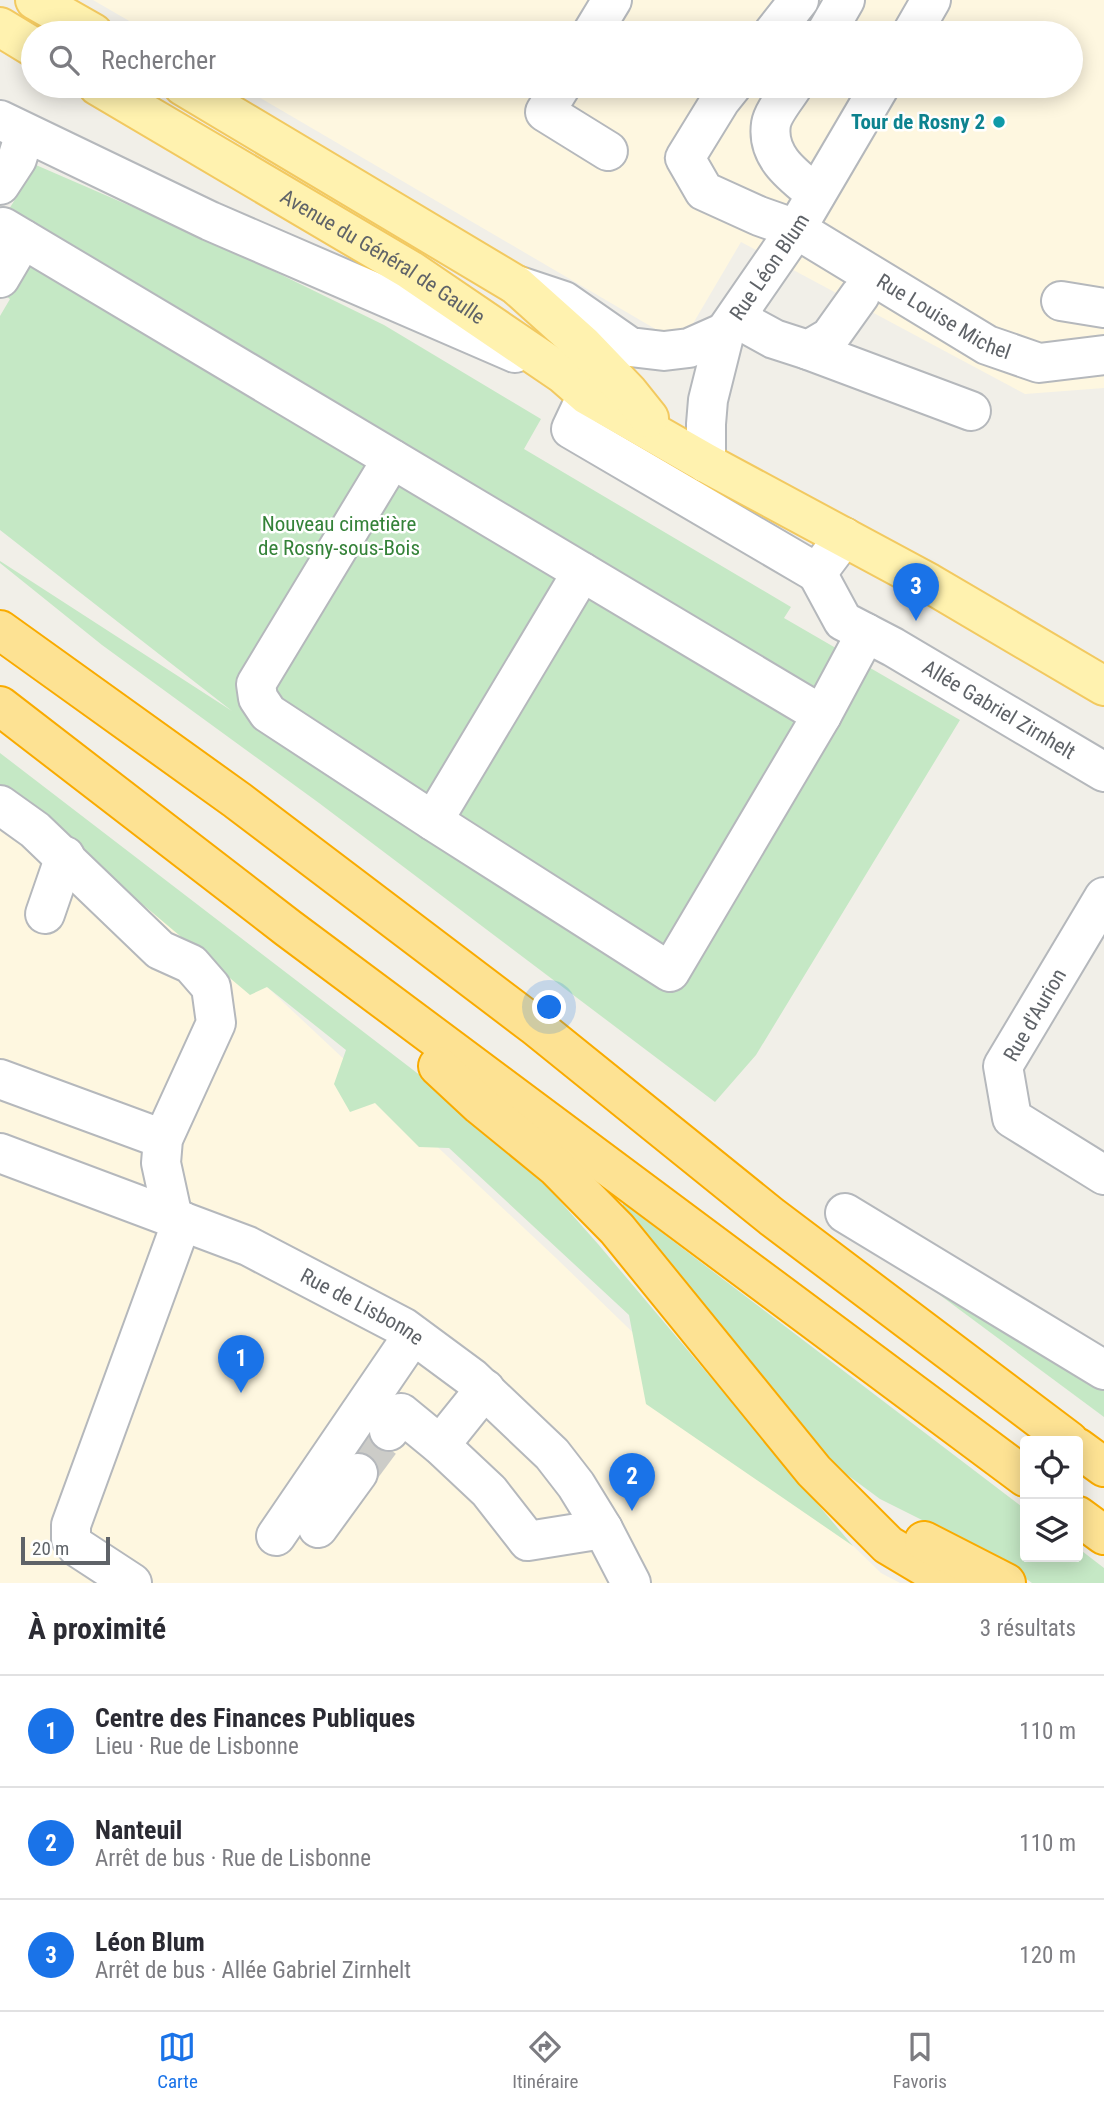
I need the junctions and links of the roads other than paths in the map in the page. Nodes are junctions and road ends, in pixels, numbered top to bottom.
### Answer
1 (36, 0) edge
2 (612, 0) edge
3 (799, 0) edge
4 (845, 0) edge
5 (931, 0) edge
6 (72, 21) edge
7 (599, 21) edge
8 (782, 21) edge
9 (833, 21) edge
10 (919, 21) edge
11 (0, 27) edge
12 (21, 40) edge
13 (119, 98) edge
14 (203, 98) edge
15 (553, 98) edge
16 (723, 98) edge
17 (786, 98) edge
18 (873, 98) edge
19 (608, 151) dead end
20 (8, 152) edge
21 (816, 194) junction
22 (796, 229) junction
23 (0, 278) edge
24 (516, 285) junction
25 (860, 295) dead end
26 (1060, 300) dead end
27 (1104, 308) edge
28 (731, 325) junction
29 (808, 350) junction
30 (1104, 355) edge
31 (575, 384) junction
32 (971, 411) dead end
33 (663, 436) junction
34 (392, 459) junction
35 (706, 463) junction
36 (844, 537) junction
37 (582, 572) junction
38 (817, 573) junction
39 (0, 630) edge
40 (879, 640) junction
41 (1104, 686) edge
42 (0, 706) edge
43 (822, 715) junction
44 (1104, 772) edge
45 (0, 805) edge
46 (433, 821) junction
47 (65, 856) junction
48 (1104, 897) edge
49 (45, 914) dead end
50 (288, 928) junction
51 (0, 1079) edge
52 (163, 1139) junction
53 (0, 1153) edge
54 (1104, 1175) edge
55 (845, 1213) dead end
56 (177, 1220) junction
57 (413, 1335) junction
58 (1104, 1370) edge
59 (485, 1390) junction
60 (389, 1431) tunnel mouth
61 (1062, 1436) edge
62 (440, 1445) junction
63 (1083, 1452) edge
64 (1104, 1467) edge
65 (358, 1473) tunnel mouth
66 (1020, 1473) edge
67 (857, 1514) junction
68 (1083, 1520) edge
69 (318, 1528) dead end
70 (603, 1529) junction
71 (1104, 1535) edge
72 (276, 1536) dead end
73 (132, 1583) edge
74 (631, 1583) edge
75 (952, 1583) edge
76 (1006, 1583) edge

1 - 6 main road
2 - 7 street
3 - 8 street
4 - 9 street
5 - 10 street
11 - 12 main road
13 - 31 main road, Avenue du Général de Gaulle
14 - 24 main road, Avenue du Général de Gaulle
15 - 19 street
16 - 22 street, Rue Louise Michel
17 - 21 street
18 - 21 street, Rue Léon Blum
20 - 31 street
21 - 22 street, Rue Léon Blum
22 - 28 street, Rue Léon Blum
22 - 30 street, Rue Louise Michel
23 - 34 street
24 - 28 street
24 - 33 main road, Avenue du Général de Gaulle
25 - 29 street
26 - 27 street
28 - 29 street
28 - 35 street, Rue Léon Blum
29 - 32 street
31 - 33 main road, Avenue du Général de Gaulle
31 - 38 street
33 - 35 main road, Avenue du Général de Gaulle
34 - 37 street
34 - 46 street
35 - 36 main road, Avenue du Général de Gaulle
36 - 38 street
36 - 41 main road, Avenue du Général de Gaulle
37 - 43 street
37 - 46 street
38 - 40 street, Allée Gabriel Zirnhelt
39 - 61 highway
40 - 43 street
40 - 44 street, Allée Gabriel Zirnhelt
42 - 50 highway
43 - 46 street
45 - 47 street
47 - 49 street
47 - 52 street
48 - 54 street, Rue d'Aurion
50 - 66 highway
50 - 67 highway
51 - 52 street
52 - 56 street
53 - 56 street, Rue de Lisbonne
55 - 58 street
56 - 57 street, Rue de Lisbonne
56 - 73 street
57 - 59 street, Rue de Lisbonne
57 - 72 street
59 - 62 street
59 - 70 street, Rue de Lisbonne
60 - 62 street
62 - 70 street
63 - 64 highway
65 - 69 street
67 - 75 highway
67 - 76 highway
68 - 71 highway
70 - 74 street, Rue de Lisbonne

